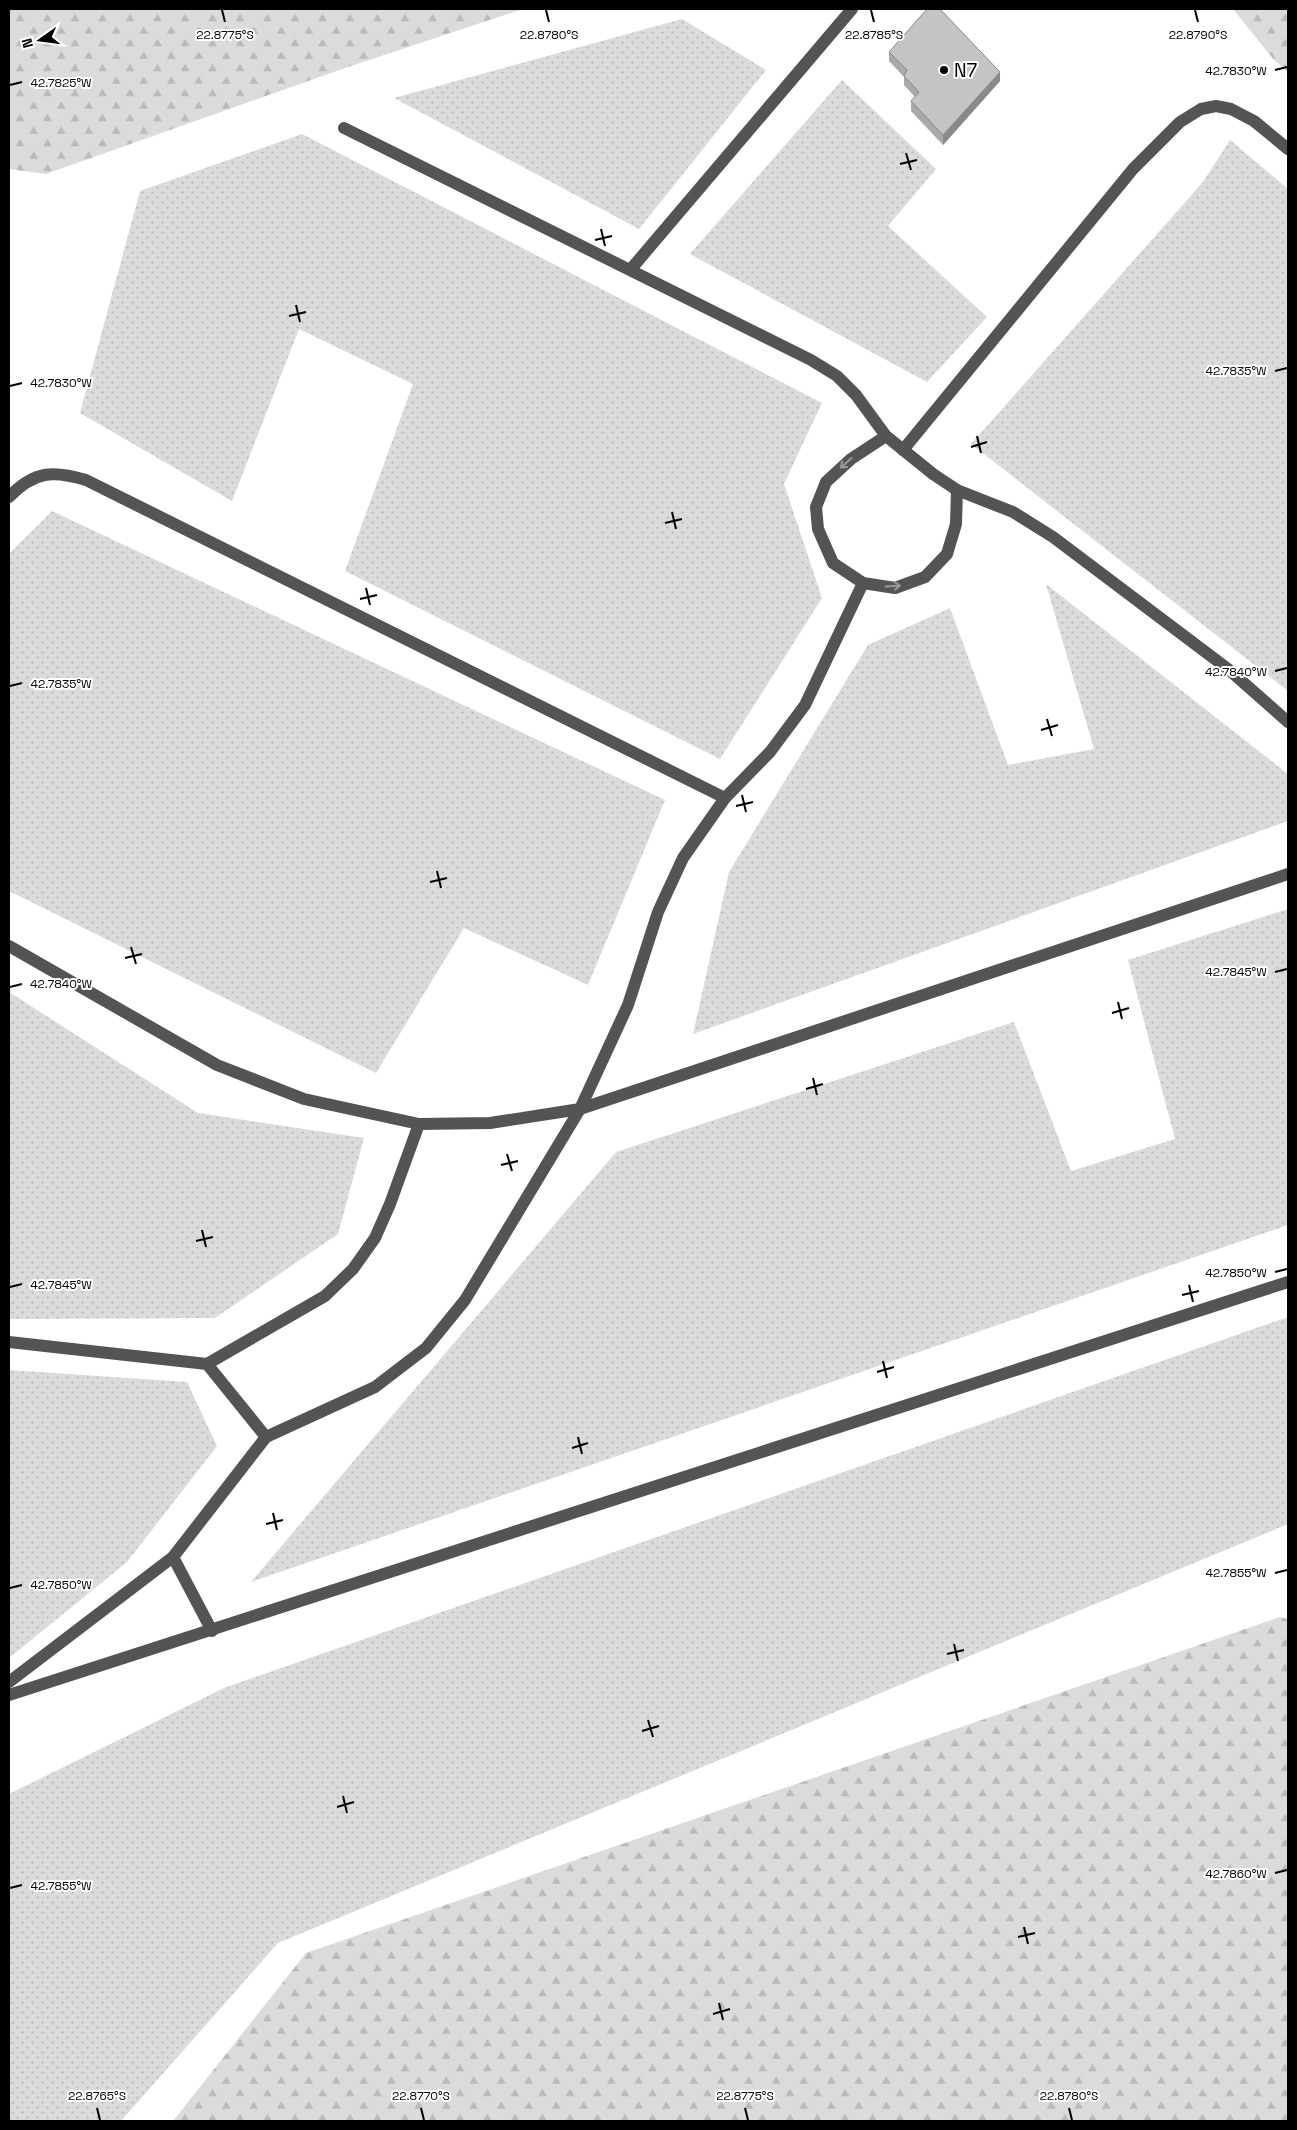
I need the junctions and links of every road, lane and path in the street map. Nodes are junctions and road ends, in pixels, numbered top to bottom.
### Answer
1 (852, 9) edge
2 (344, 128) dead end
3 (1288, 149) edge
4 (631, 269) junction
5 (886, 436) junction
6 (903, 450) junction
7 (957, 490) junction
8 (9, 497) edge
9 (863, 584) junction
10 (1288, 722) edge
11 (725, 798) junction
12 (1288, 874) edge
13 (9, 946) edge
14 (580, 1109) junction
15 (420, 1124) junction
16 (1288, 1282) edge
17 (9, 1342) edge
18 (207, 1364) junction
19 (266, 1437) junction
20 (173, 1557) junction
21 (212, 1631) junction
22 (9, 1682) edge
23 (9, 1695) edge

1 - 4 street
2 - 4 street
3 - 6 street
4 - 5 street
5 - 6 street
5 -> 9 street
6 - 7 street
9 -> 7 street
7 - 10 street
8 - 11 street
9 - 11 street
11 - 14 street
12 - 14 street
13 - 15 street
14 - 15 street
14 - 19 street
15 - 18 street
16 - 21 street
17 - 18 street
18 - 19 street
19 - 20 street
20 - 21 street
20 - 22 street
21 - 23 street

